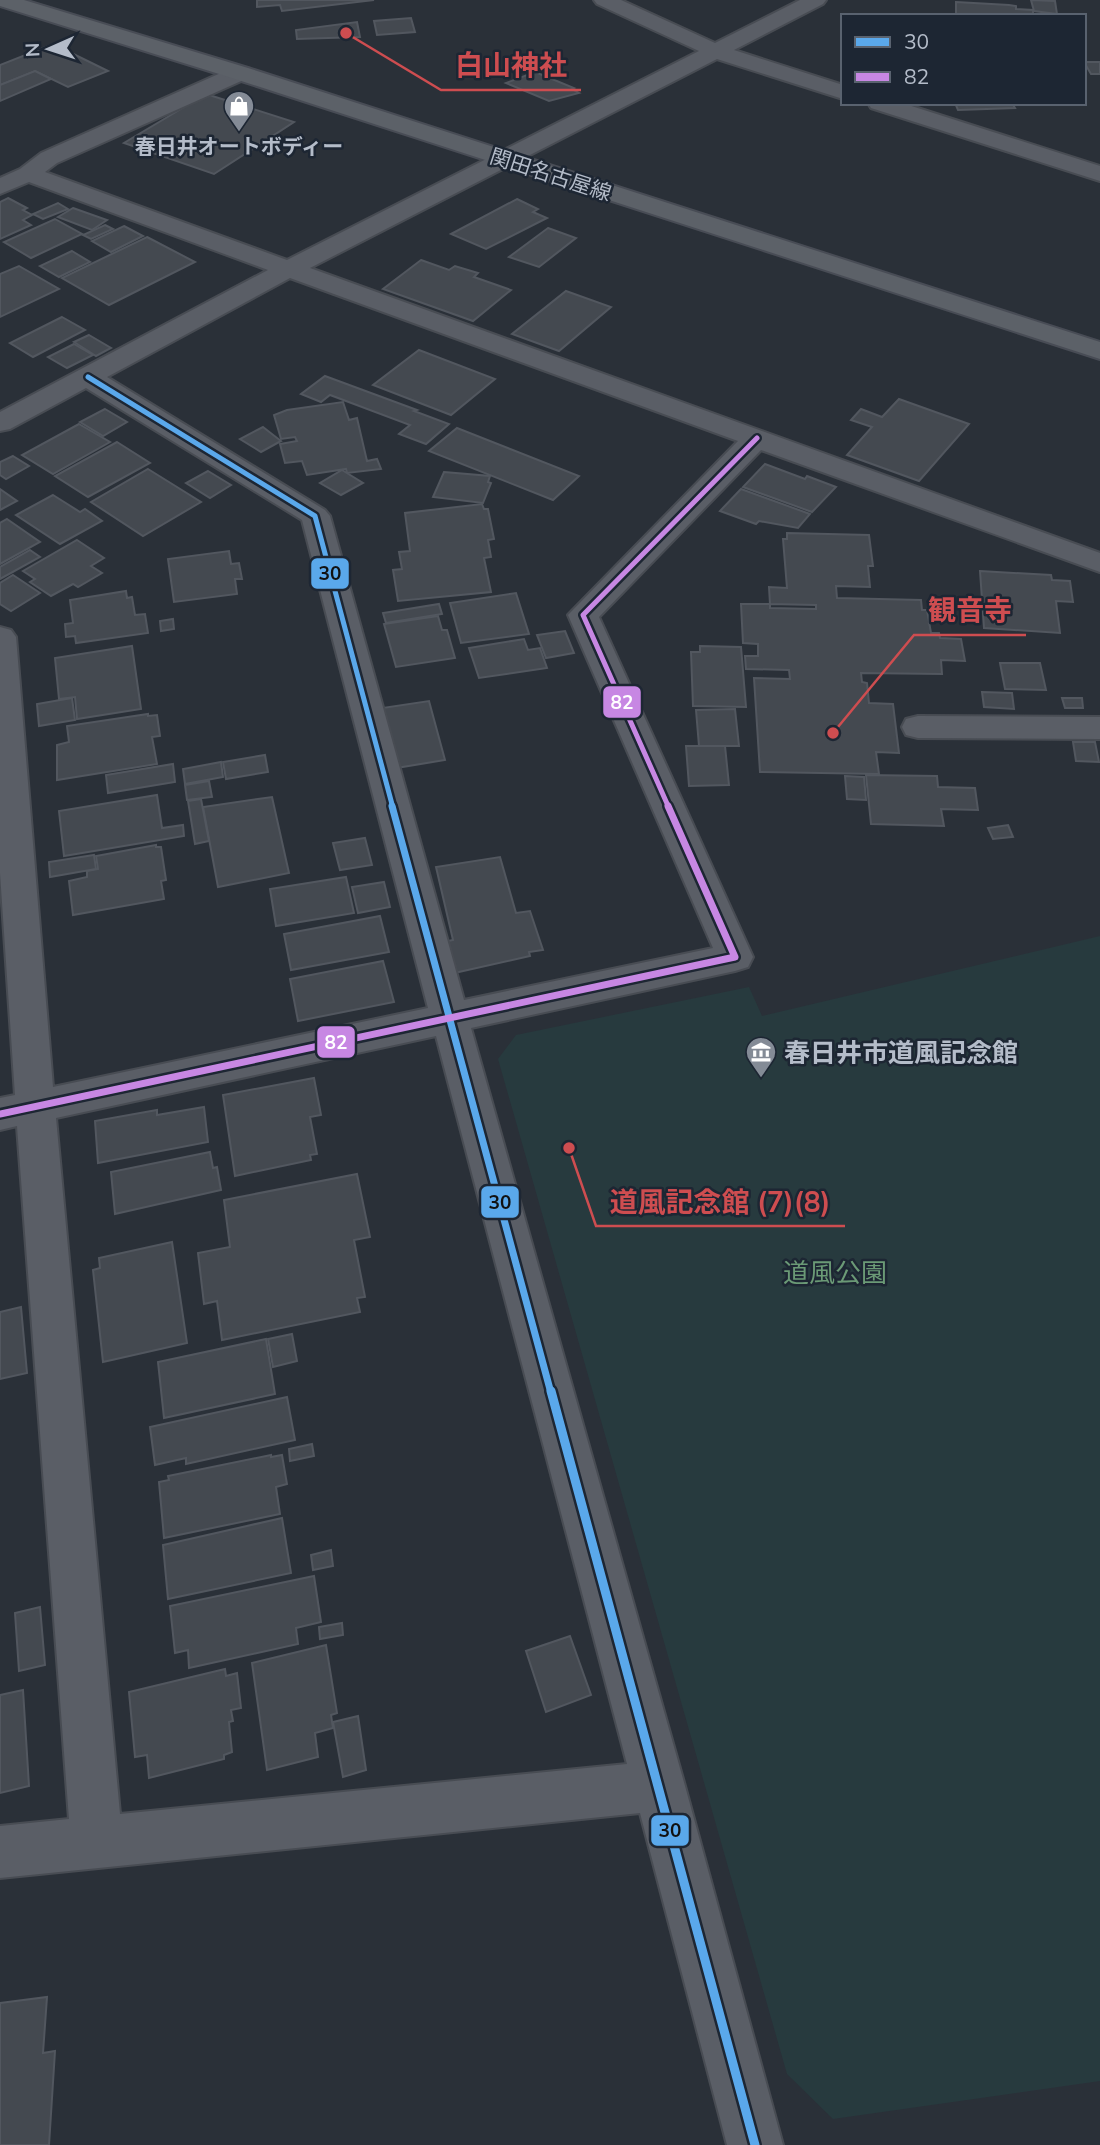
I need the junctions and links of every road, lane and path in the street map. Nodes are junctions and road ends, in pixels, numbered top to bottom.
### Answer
1 (2, 0) edge
2 (604, 0) edge
3 (816, 0) edge
4 (715, 51) junction
5 (240, 73) junction
6 (841, 91) edge
7 (885, 105) edge
8 (503, 159) junction
9 (28, 174) junction
10 (1100, 174) edge
11 (0, 187) edge
12 (288, 269) junction
13 (1100, 351) edge
14 (88, 377) junction
15 (0, 423) edge
16 (757, 438) junction
17 (1100, 563) edge
18 (0, 637) edge
19 (918, 727) dead end
20 (1100, 728) edge
21 (447, 1017) junction
22 (17, 1111) edge
23 (660, 1786) junction
24 (97, 1843) junction
25 (0, 1852) edge
26 (755, 2145) edge

1 - 5 main road, 関田名古屋線
2 - 4 street
3 - 4 street
4 - 6 street
4 - 8 street
5 - 8 main road, 関田名古屋線
5 - 9 street
7 - 10 street
8 - 12 street
8 - 13 main road, 関田名古屋線
9 - 11 street
9 - 12 street
12 - 14 street
12 - 16 street
14 - 15 street
14 - 21 street
16 - 17 street
16 - 21 street
18 - 22 street
19 - 20 street
21 - 22 street
21 - 23 street
22 - 24 street
23 - 24 street
23 - 26 street
24 - 25 street

